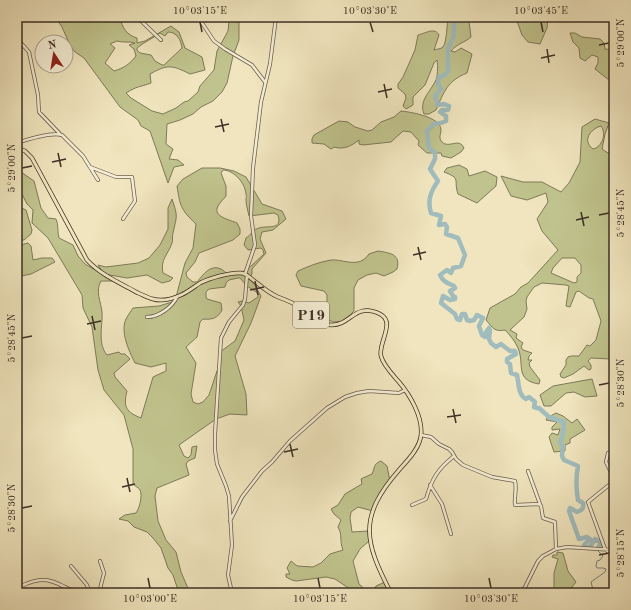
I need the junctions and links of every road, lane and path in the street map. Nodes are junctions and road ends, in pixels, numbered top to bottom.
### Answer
1 (137, 17) edge
2 (198, 17) edge
3 (276, 17) edge
4 (161, 40) dead end
5 (17, 41) edge
6 (266, 83) junction
7 (61, 135) junction
8 (17, 143) edge
9 (17, 148) edge
10 (90, 166) junction
11 (98, 180) dead end
12 (123, 219) dead end
13 (246, 274) junction
14 (178, 296) junction
15 (148, 316) dead end
16 (405, 390) junction
17 (421, 435) junction
18 (608, 453) dead end
19 (454, 456) junction
20 (528, 471) dead end
21 (614, 480) edge
22 (430, 485) junction
23 (540, 504) junction
24 (412, 505) dead end
25 (230, 521) junction
26 (451, 534) dead end
27 (556, 549) junction
28 (605, 549) junction
29 (614, 550) edge
30 (614, 557) edge
31 (100, 561) dead end
32 (72, 566) dead end
33 (17, 588) edge
34 (77, 593) edge
35 (90, 593) edge
36 (99, 593) edge
37 (232, 593) edge
38 (391, 593) edge
39 (522, 593) edge

1 - 4 street
2 - 6 street
3 - 6 street
5 - 7 street
6 - 13 street
7 - 8 street
7 - 10 street
9 - 14 main road
10 - 11 street
10 - 12 street
13 - 14 main road
13 - 16 main road, P19
13 - 25 street
14 - 15 street
16 - 17 main road, P19
16 - 25 street
17 - 19 street
17 - 38 main road
18 - 21 street
19 - 22 street
19 - 23 street
20 - 23 street
21 - 28 street
22 - 24 street
22 - 26 street
23 - 27 street
25 - 37 street
27 - 28 street
27 - 39 street
28 - 29 street
28 - 30 street
31 - 36 street
32 - 35 street
33 - 34 street

